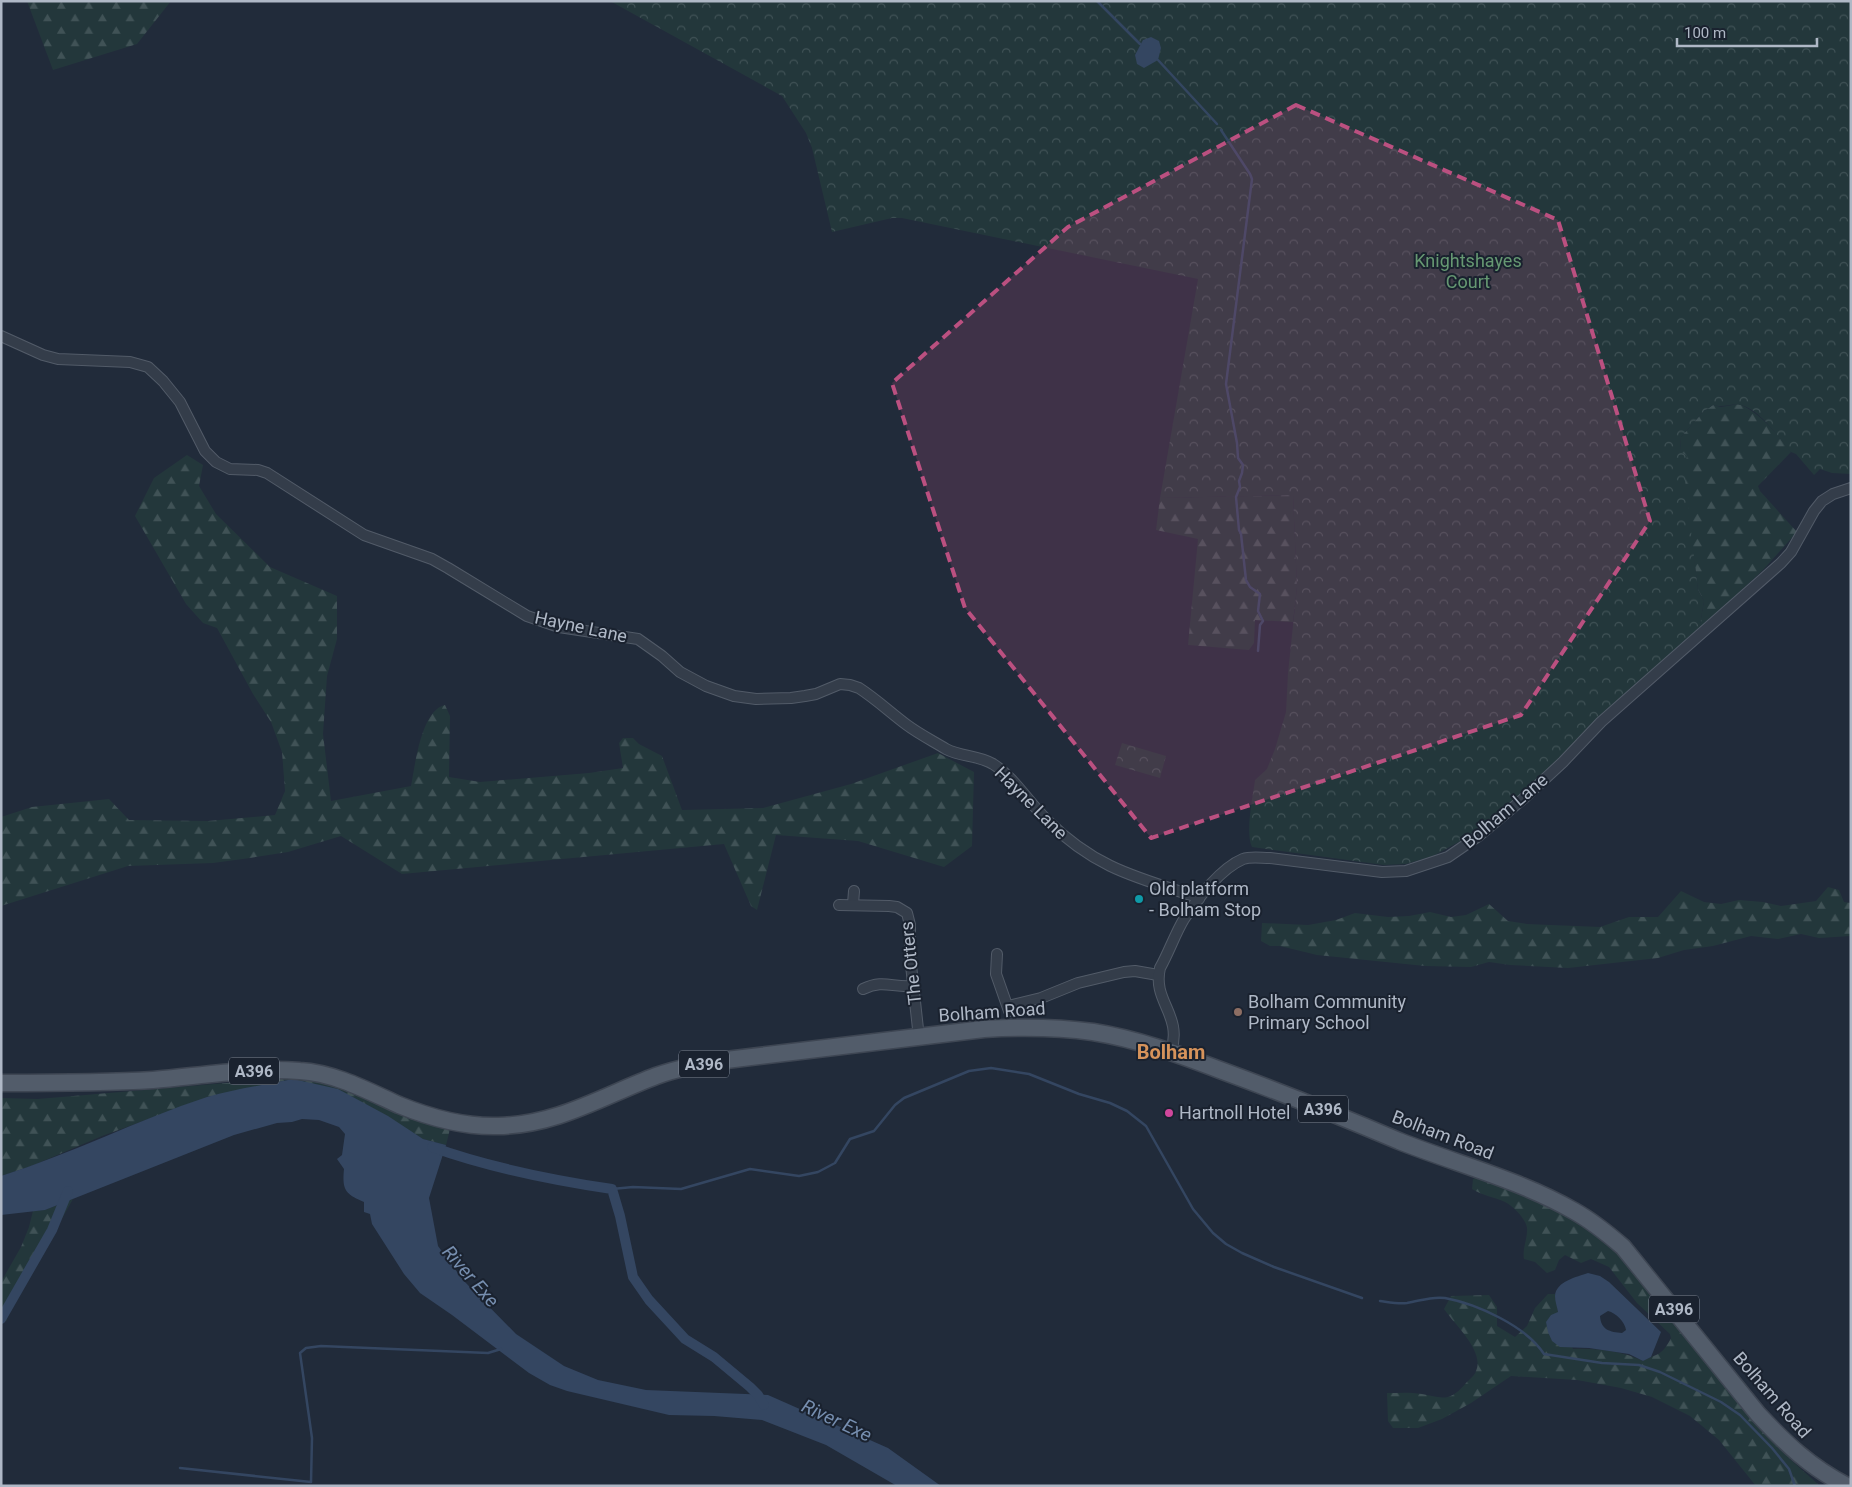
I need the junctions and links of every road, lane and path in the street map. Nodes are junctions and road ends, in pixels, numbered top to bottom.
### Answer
1 (1, 336) edge
2 (1851, 488) edge
3 (854, 891) dead end
4 (1198, 899) junction
5 (838, 904) dead end
6 (852, 904) junction
7 (996, 954) dead end
8 (1158, 975) junction
9 (912, 986) junction
10 (863, 989) dead end
11 (919, 1038) junction
12 (1171, 1052) junction
13 (1, 1082) edge
14 (1847, 1486) edge

1 - 4 street, Hayne Lane
2 - 4 street, Bolham Lane
3 - 6 street
4 - 8 street, Bolham Lane
5 - 6 street, The Otters
6 - 9 street, The Otters
7 - 8 street
8 - 12 street
9 - 10 street
9 - 11 street, The Otters
11 - 12 main road, Bolham Road / A396
11 - 13 main road, A396
12 - 14 main road, Bolham Road / A396

